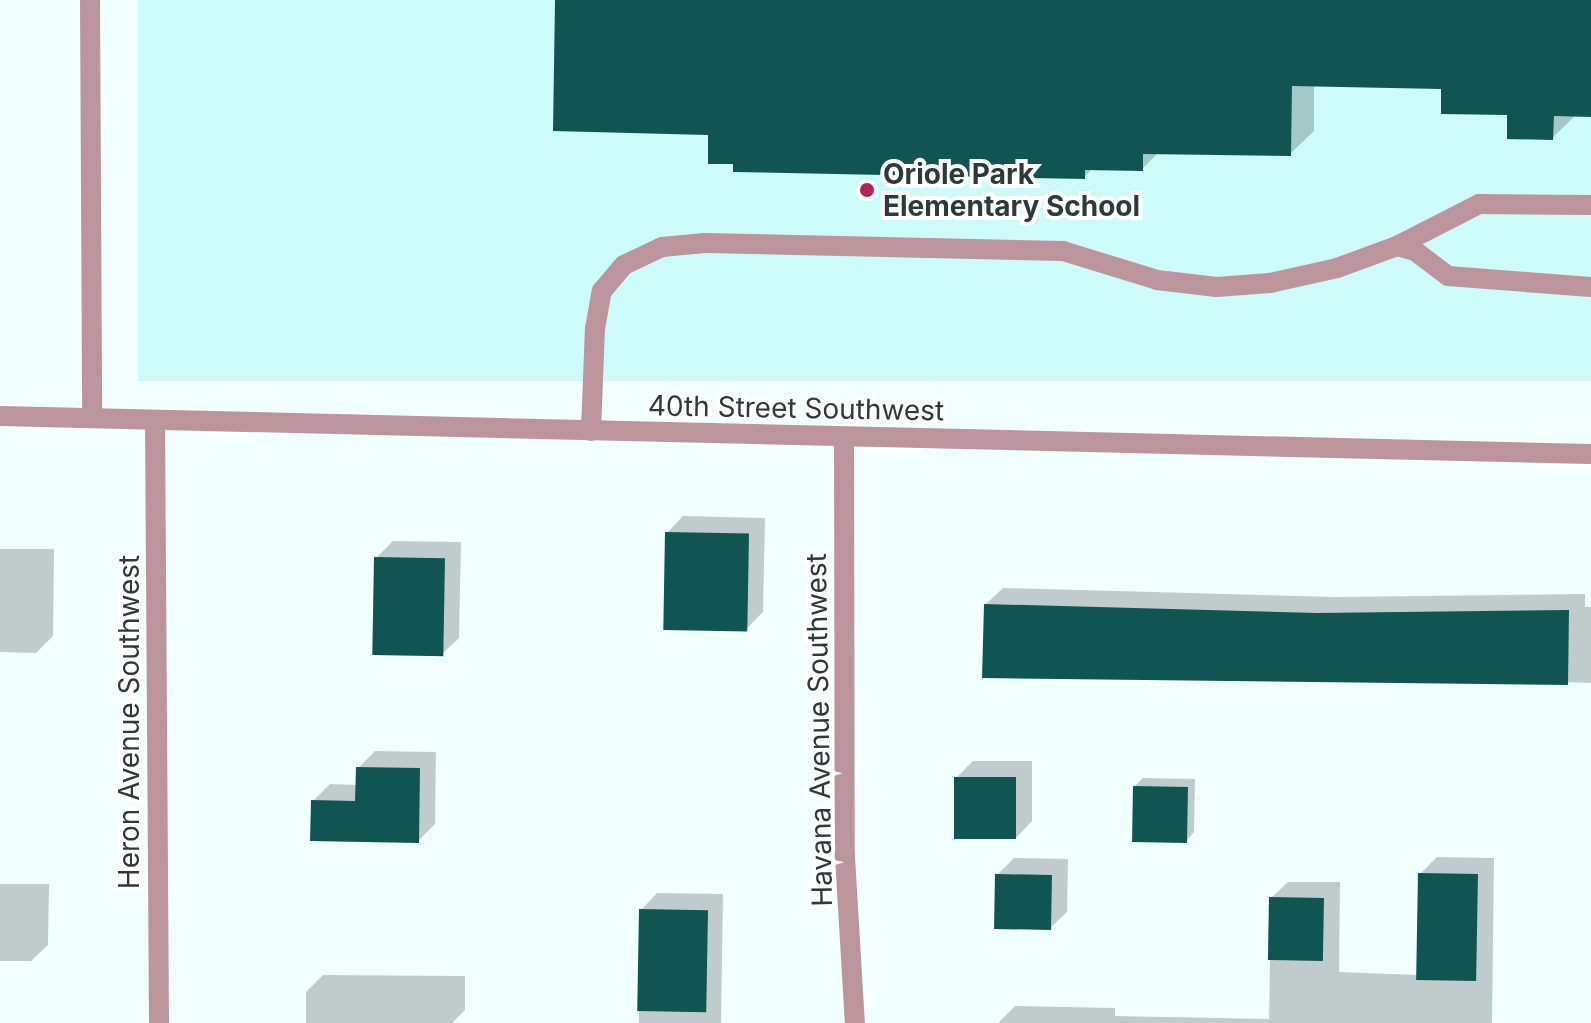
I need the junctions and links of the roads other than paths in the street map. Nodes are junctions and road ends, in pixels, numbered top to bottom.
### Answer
1 (90, 0) edge
2 (1591, 205) edge
3 (1397, 246) junction
4 (1591, 287) edge
5 (0, 416) edge
6 (92, 418) junction
7 (155, 420) junction
8 (591, 431) junction
9 (844, 437) junction
10 (1591, 454) edge
11 (159, 1023) edge
12 (855, 1023) edge

1 - 6 street
2 - 3 street
3 - 4 street
3 - 8 street
5 - 6 street, 40th Street Southwest
6 - 7 street, 40th Street Southwest
7 - 8 street, 40th Street Southwest
7 - 11 street, Heron Avenue Southwest
8 - 9 street, 40th Street Southwest
9 - 10 street, 40th Street Southwest
9 - 12 street, Havana Avenue Southwest

